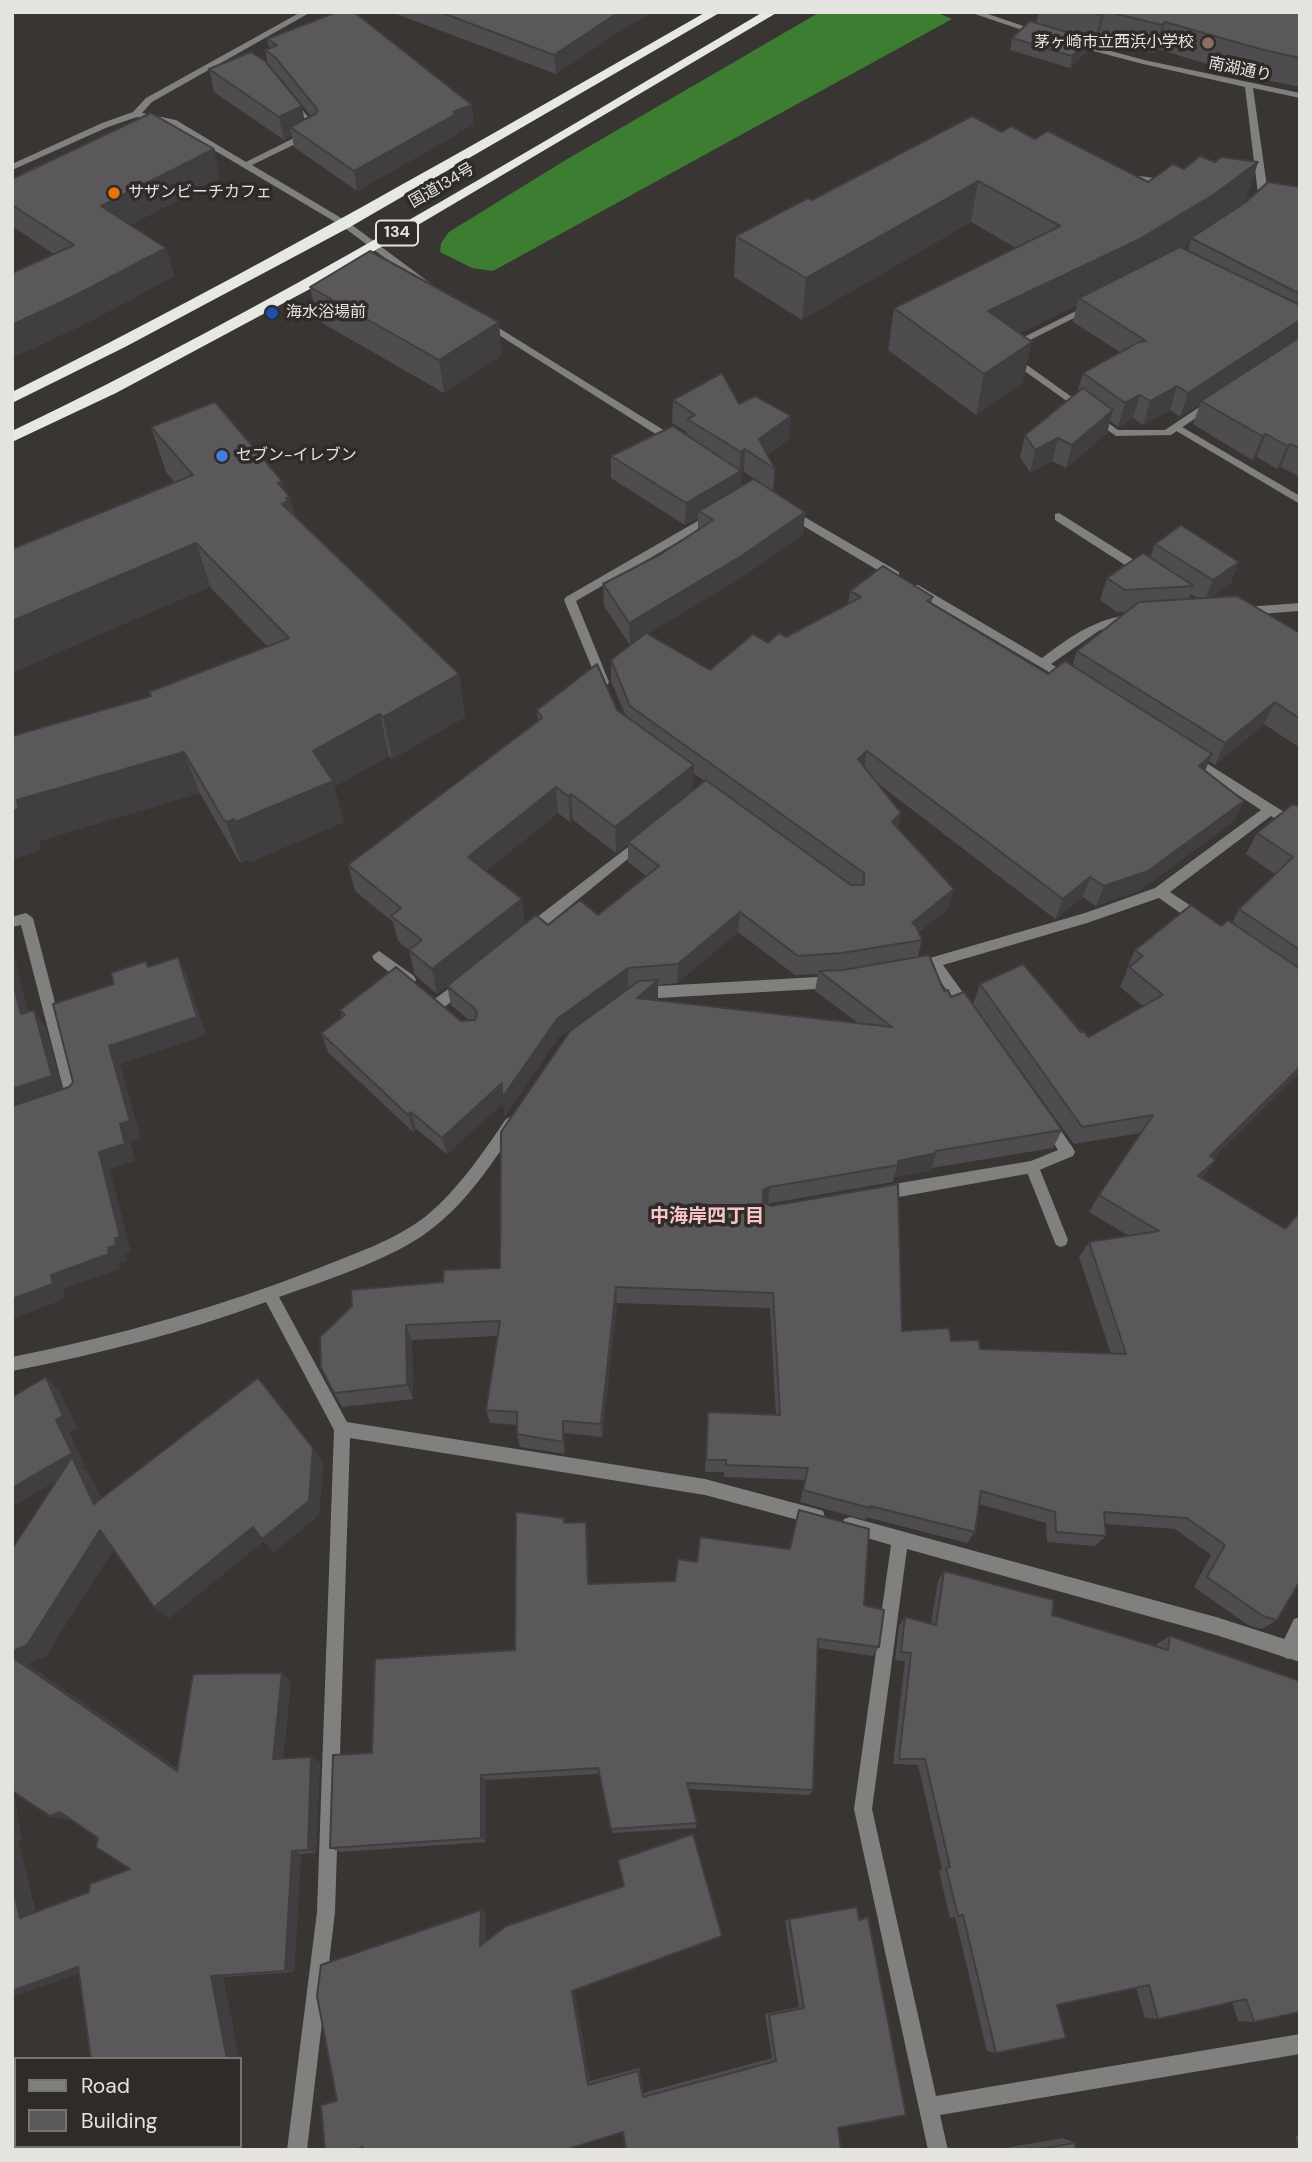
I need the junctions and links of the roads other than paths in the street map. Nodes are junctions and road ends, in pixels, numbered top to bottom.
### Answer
1 (307, 12) edge
2 (715, 12) edge
3 (772, 12) edge
4 (973, 12) edge
5 (235, 52) junction
6 (244, 60) edge
7 (1249, 87) junction
8 (1300, 96) edge
9 (290, 101) edge
10 (136, 114) junction
11 (244, 166) junction
12 (12, 167) edge
13 (1132, 178) edge
14 (1185, 185) edge
15 (1250, 193) dead end
16 (1263, 194) junction
17 (1252, 208) edge
18 (345, 224) junction
19 (374, 246) junction
20 (438, 293) edge
21 (1107, 300) edge
22 (473, 315) edge
23 (12, 398) edge
24 (1221, 398) edge
25 (1177, 427) junction
26 (12, 437) edge
27 (685, 448) edge
28 (1300, 501) edge
29 (732, 505) edge
30 (779, 506) edge
31 (1059, 517) dead end
32 (1152, 577) edge
33 (1300, 607) edge
34 (1235, 612) edge
35 (1140, 617) edge
36 (1043, 664) junction
37 (1077, 686) edge
38 (609, 696) edge
39 (1180, 751) edge
40 (1271, 809) junction
41 (1300, 828) edge
42 (652, 834) edge
43 (1160, 892) junction
44 (12, 922) edge
45 (1214, 929) edge
46 (512, 945) edge
47 (379, 956) dead end
48 (935, 964) junction
49 (908, 969) edge
50 (470, 979) edge
51 (853, 979) edge
52 (625, 1000) edge
53 (974, 1019) edge
54 (63, 1102) edge
55 (1037, 1107) edge
56 (519, 1111) edge
57 (1032, 1167) junction
58 (861, 1197) edge
59 (1061, 1240) dead end
60 (270, 1295) junction
61 (12, 1364) edge
62 (342, 1429) junction
63 (900, 1538) junction
64 (1300, 1625) edge
65 (1294, 1652) edge
66 (1300, 2044) edge
67 (928, 2106) junction
68 (297, 2150) edge
69 (938, 2150) edge

1 - 5 street
2 - 18 highway, 国道134号 / 134
3 - 19 highway, 国道134号 / 134
4 - 7 street, 南湖通り
5 - 6 street
5 - 10 street
7 - 8 street, 南湖通り
7 - 16 street
9 - 11 street
10 - 11 street
10 - 12 street
11 - 18 street
13 - 14 street
15 - 16 street
16 - 17 street
18 - 19 street
18 - 23 highway, 国道134号 / 134
19 - 20 street
19 - 26 highway, 国道134号 / 134
21 - 25 street
22 - 27 street
24 - 25 street
25 - 28 street
29 - 38 street
30 - 36 street
31 - 32 street
33 - 34 street
35 - 36 street
36 - 37 street
39 - 40 street
40 - 41 street
40 - 43 street
42 - 46 street
43 - 45 street
43 - 48 street
44 - 54 street
47 - 50 street
48 - 49 street
48 - 53 street
51 - 52 street
55 - 57 street
56 - 60 street
57 - 58 street
57 - 59 street
60 - 61 street
60 - 62 street
62 - 63 street
62 - 68 street
63 - 65 street
63 - 67 street
64 - 65 street
66 - 67 street
67 - 69 street

